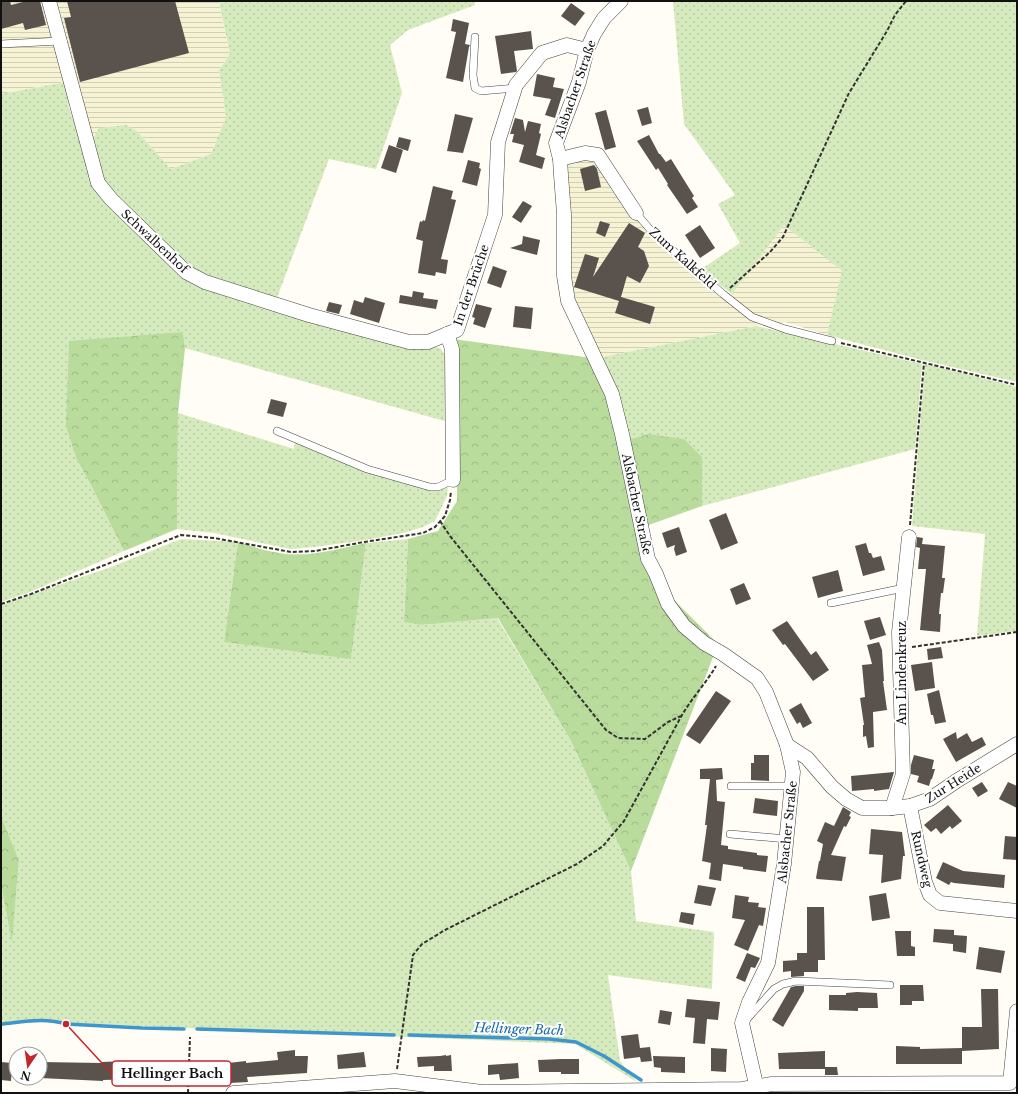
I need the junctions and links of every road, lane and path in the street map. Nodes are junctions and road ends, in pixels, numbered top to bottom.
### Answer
1 (49, 1) edge
2 (621, 1) edge
3 (906, 1) edge
4 (475, 37) dead end
5 (60, 41) junction
6 (1, 44) edge
7 (587, 50) junction
8 (515, 88) junction
9 (560, 159) junction
10 (636, 213) joint
11 (723, 294) junction
12 (447, 334) junction
13 (832, 340) joint
14 (924, 363) junction
15 (1017, 385) edge
16 (277, 431) dead end
17 (453, 480) junction
18 (440, 521) junction
19 (909, 537) joint
20 (904, 588) junction
21 (831, 603) dead end
22 (1, 604) edge
23 (1017, 632) edge
24 (899, 648) junction
25 (723, 654) junction
26 (682, 715) junction
27 (1017, 744) edge
28 (787, 745) junction
29 (731, 786) dead end
30 (792, 786) junction
31 (910, 806) junction
32 (892, 808) junction
33 (730, 834) dead end
34 (787, 839) junction
35 (1017, 911) edge
36 (890, 985) dead end
37 (1017, 1011) edge
38 (742, 1023) junction
39 (190, 1037) dead end
40 (395, 1081) junction
41 (757, 1090) edge
42 (484, 1092) edge
43 (188, 1093) edge
44 (233, 1093) edge

1 - 5 street, Schwalbenhof
2 - 7 street, Alsbacher Straße
3 - 11 path
4 - 8 lane
5 - 6 lane
5 - 12 street, Schwalbenhof
7 - 8 street, In der Brüche
7 - 9 street, Alsbacher Straße
8 - 12 street, In der Brüche
9 - 10 street, Zum Kalkfeld
9 - 25 street, Alsbacher Straße
10 - 11 lane, Zum Kalkfeld
11 - 13 lane, Zum Kalkfeld
12 - 17 street, In der Brüche
13 - 14 path
14 - 15 path
14 - 19 path
16 - 17 lane
17 - 18 path
18 - 22 path
18 - 26 path
19 - 20 street, Am Lindenkreuz
20 - 21 lane
20 - 24 street, Am Lindenkreuz
23 - 24 path
24 - 32 street, Am Lindenkreuz
25 - 26 path
25 - 28 street, Alsbacher Straße
26 - 40 path
27 - 31 street, Zur Heide
28 - 30 street, Alsbacher Straße
28 - 32 street, Zur Heide
29 - 30 lane
30 - 34 street, Alsbacher Straße
31 - 32 street, Zur Heide
31 - 35 street, Rundweg
33 - 34 lane
34 - 38 street, Alsbacher Straße
36 - 38 lane
37 - 41 street
38 - 41 street
39 - 43 path
40 - 42 street
40 - 44 street
41 - 42 street

